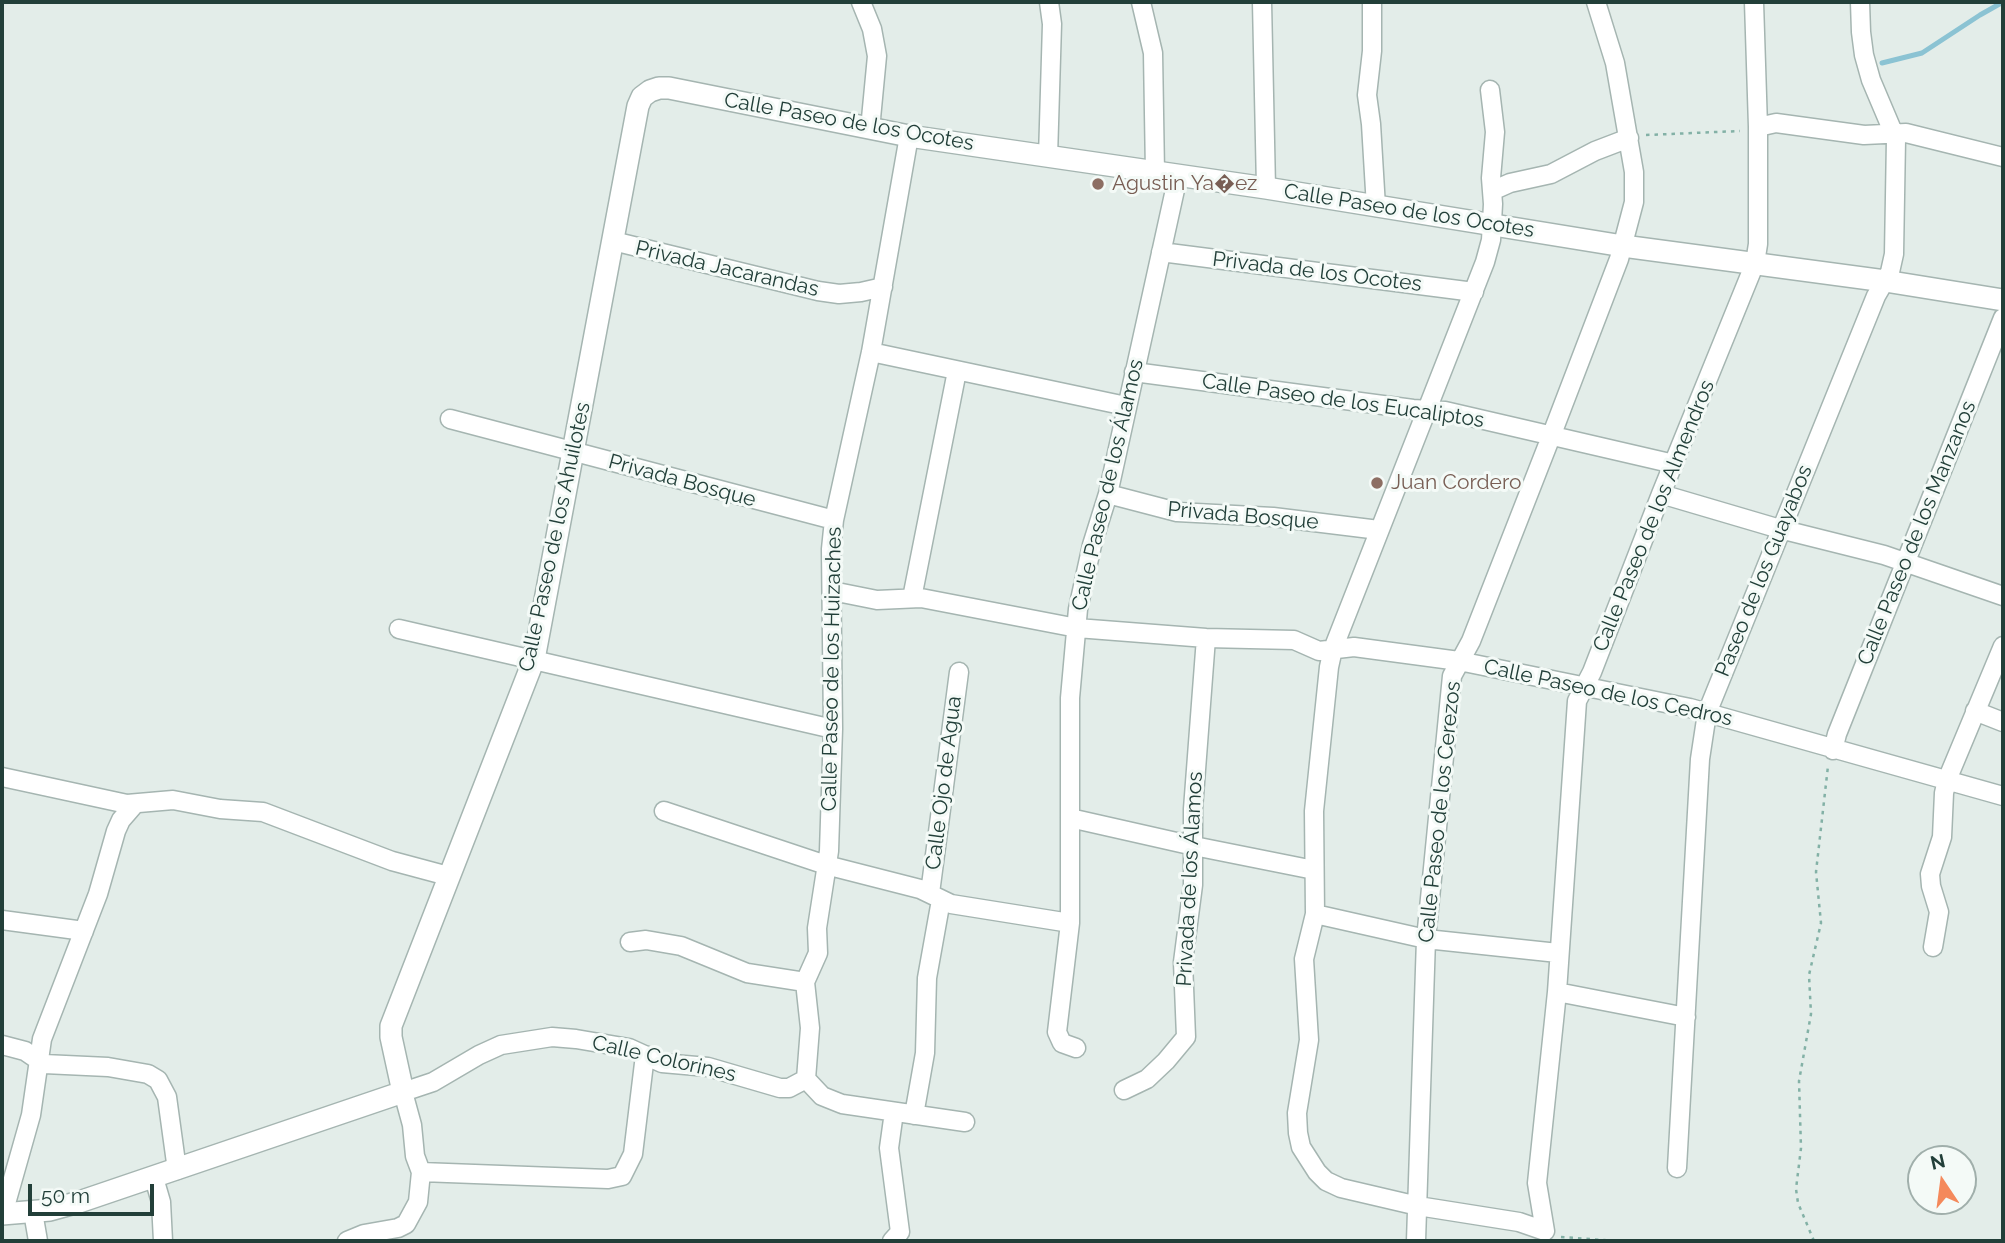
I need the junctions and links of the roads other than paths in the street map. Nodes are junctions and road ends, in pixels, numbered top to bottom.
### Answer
1 (860, 2) edge
2 (1049, 2) edge
3 (1141, 2) edge
4 (1262, 2) edge
5 (1372, 2) edge
6 (1596, 2) edge
7 (1754, 2) edge
8 (1860, 2) edge
9 (1489, 90) dead end
10 (650, 91) joint
11 (1758, 127) junction
12 (870, 129) junction
13 (1894, 132) junction
14 (909, 136) junction
15 (1629, 138) junction
16 (1048, 157) junction
17 (2003, 157) edge
18 (1155, 173) junction
19 (1178, 176) junction
20 (1266, 188) junction
21 (1492, 191) junction
22 (1376, 207) junction
23 (1492, 225) junction
24 (613, 241) junction
25 (1623, 246) junction
26 (1161, 252) junction
27 (1755, 263) junction
28 (1885, 281) junction
29 (883, 287) junction
30 (1474, 292) junction
31 (2003, 300) edge
32 (2003, 318) edge
33 (871, 352) junction
34 (957, 371) junction
35 (1134, 372) junction
36 (1126, 406) junction
37 (1428, 410) junction
38 (450, 419) dead end
39 (1552, 434) junction
40 (574, 452) junction
41 (1674, 464) junction
42 (1108, 494) junction
43 (1661, 494) junction
44 (834, 520) junction
45 (1780, 529) junction
46 (1379, 530) junction
47 (1905, 561) junction
48 (832, 591) junction
49 (2003, 596) edge
50 (912, 598) junction
51 (1077, 628) junction
52 (399, 629) dead end
53 (1206, 638) junction
54 (2003, 646) edge
55 (1333, 649) junction
56 (534, 659) junction
57 (1459, 661) junction
58 (958, 672) dead end
59 (1584, 686) junction
60 (1975, 711) junction
61 (1707, 713) junction
62 (2003, 722) edge
63 (833, 729) junction
64 (1833, 750) junction
65 (2, 777) edge
66 (1947, 780) junction
67 (2003, 796) edge
68 (134, 805) junction
69 (664, 811) dead end
70 (1070, 818) junction
71 (1194, 846) junction
72 (826, 865) junction
73 (1314, 870) junction
74 (448, 876) junction
75 (935, 897) junction
76 (1315, 914) junction
77 (2, 920) edge
78 (1070, 923) junction
79 (84, 931) junction
80 (1426, 939) junction
81 (630, 942) dead end
82 (1933, 947) dead end
83 (1559, 953) junction
84 (805, 982) junction
85 (1557, 992) junction
86 (1686, 1017) junction
87 (2, 1045) edge
88 (1076, 1048) dead end
89 (645, 1055) junction
90 (39, 1062) junction
91 (806, 1079) junction
92 (1124, 1090) dead end
93 (403, 1092) junction
94 (894, 1112) junction
95 (914, 1115) junction
96 (965, 1122) dead end
97 (1677, 1168) dead end
98 (177, 1170) junction
99 (421, 1172) junction
100 (155, 1178) junction
101 (1418, 1206) junction
102 (33, 1212) junction
103 (2, 1214) edge
104 (895, 1239) edge
105 (38, 1241) edge
106 (163, 1241) edge
107 (347, 1241) edge
108 (1416, 1241) edge

1 - 12 street
2 - 16 street
3 - 18 street
4 - 20 street
5 - 22 street
6 - 15 street, Calle Paseo de los Cerezos
7 - 11 street, Calle Paseo de los Almendros
8 - 13 street, Paseo de los Guayabos
9 - 21 street
10 - 12 street, Calle Paseo de los Ocotes
10 - 24 street, Calle Paseo de los Ahuilotes
11 - 13 street
11 - 27 street, Calle Paseo de los Almendros
12 - 14 street, Calle Paseo de los Ocotes
13 - 17 street
13 - 28 street, Paseo de los Guayabos
14 - 16 street, Calle Paseo de los Ocotes
14 - 29 street, Calle Paseo de los Huizaches
15 - 21 street
15 - 25 street, Calle Paseo de los Cerezos
16 - 18 street, Calle Paseo de los Ocotes
18 - 19 street, Calle Paseo de los Ocotes
19 - 20 street, Calle Paseo de los Ocotes
19 - 26 street, Calle Paseo de los Álamos
20 - 22 street, Calle Paseo de los Ocotes
21 - 23 street
22 - 23 street, Calle Paseo de los Ocotes
23 - 25 street, Calle Paseo de los Ocotes
23 - 30 street
24 - 29 street, Privada Jacarandas
24 - 40 street, Calle Paseo de los Ahuilotes
25 - 27 street, Calle Paseo de los Ocotes
25 - 39 street, Calle Paseo de los Cerezos
26 - 30 street, Privada de los Ocotes
26 - 35 street, Calle Paseo de los Álamos
27 - 28 street, Calle Paseo de los Ocotes
27 - 41 street, Calle Paseo de los Almendros
28 - 31 street, Calle Paseo de los Ocotes
28 - 45 street, Paseo de los Guayabos
29 - 33 street, Calle Paseo de los Huizaches
30 - 37 street
32 - 47 street, Calle Paseo de los Manzanos
33 - 34 street
33 - 44 street, Calle Paseo de los Huizaches
34 - 36 street
34 - 50 street
35 - 36 street, Calle Paseo de los Álamos
35 - 37 street, Calle Paseo de los Eucaliptos
36 - 42 street, Calle Paseo de los Álamos
37 - 39 street, Calle Paseo de los Eucaliptos
37 - 46 street
38 - 40 street, Privada Bosque
39 - 41 street, Calle Paseo de los Eucaliptos
39 - 57 street, Calle Paseo de los Cerezos
40 - 44 street, Privada Bosque
40 - 56 street, Calle Paseo de los Ahuilotes
41 - 43 street, Calle Paseo de los Almendros
42 - 46 street, Privada Bosque
42 - 51 street, Calle Paseo de los Álamos
43 - 45 street
43 - 59 street, Calle Paseo de los Almendros
44 - 48 street, Calle Paseo de los Huizaches
45 - 47 street
45 - 61 street, Paseo de los Guayabos
46 - 55 street
47 - 49 street
47 - 64 street, Calle Paseo de los Manzanos
48 - 50 street, Calle Paseo de los Cedros
48 - 63 street, Calle Paseo de los Huizaches
50 - 51 street, Calle Paseo de los Cedros
51 - 53 street, Calle Paseo de los Cedros
51 - 70 street, Calle Paseo de los Álamos
52 - 56 street
53 - 55 street, Calle Paseo de los Cedros
53 - 71 street, Privada de los Álamos
54 - 60 street
55 - 57 street, Calle Paseo de los Cedros
55 - 73 street
56 - 63 street
56 - 74 street, Calle Paseo de los Ahuilotes
57 - 59 street, Calle Paseo de los Cedros
57 - 80 street, Calle Paseo de los Cerezos
58 - 75 street, Calle Ojo de Agua
59 - 61 street, Calle Paseo de los Cedros
59 - 83 street, Calle Paseo de los Almendros
60 - 62 street
60 - 66 street
61 - 64 street, Calle Paseo de los Cedros
61 - 86 street, Paseo de los Guayabos
63 - 72 street, Calle Paseo de los Huizaches
64 - 66 street, Calle Paseo de los Cedros
65 - 68 street
66 - 67 street, Calle Paseo de los Cedros
66 - 82 street
68 - 74 street
68 - 79 street
69 - 72 street
70 - 71 street
70 - 78 street, Calle Paseo de los Álamos
71 - 73 street
71 - 92 street, Privada de los Álamos
72 - 75 street
72 - 84 street, Calle Paseo de los Huizaches
73 - 76 street
74 - 93 street, Calle Paseo de los Ahuilotes
75 - 78 street
75 - 95 street, Calle Ojo de Agua
76 - 80 street
76 - 101 street
77 - 79 street
78 - 88 street, Calle Paseo de los Álamos
79 - 90 street
80 - 83 street
80 - 101 street, Calle Paseo de los Cerezos
81 - 84 street
83 - 85 street, Calle Paseo de los Almendros
84 - 91 street, Calle Paseo de los Huizaches
85 - 86 street
85 - 101 street, Calle Paseo de los Almendros
86 - 97 street, Paseo de los Guayabos
87 - 90 street
89 - 91 street, Calle Colorines
89 - 93 street, Calle Colorines
89 - 99 street
90 - 98 street
90 - 103 street
91 - 94 street
93 - 98 street
93 - 99 street
94 - 95 street
94 - 104 street
95 - 96 street
98 - 100 street
99 - 107 street
100 - 102 street
100 - 106 street
101 - 108 street, Calle Paseo de los Cerezos
102 - 103 street
102 - 105 street

